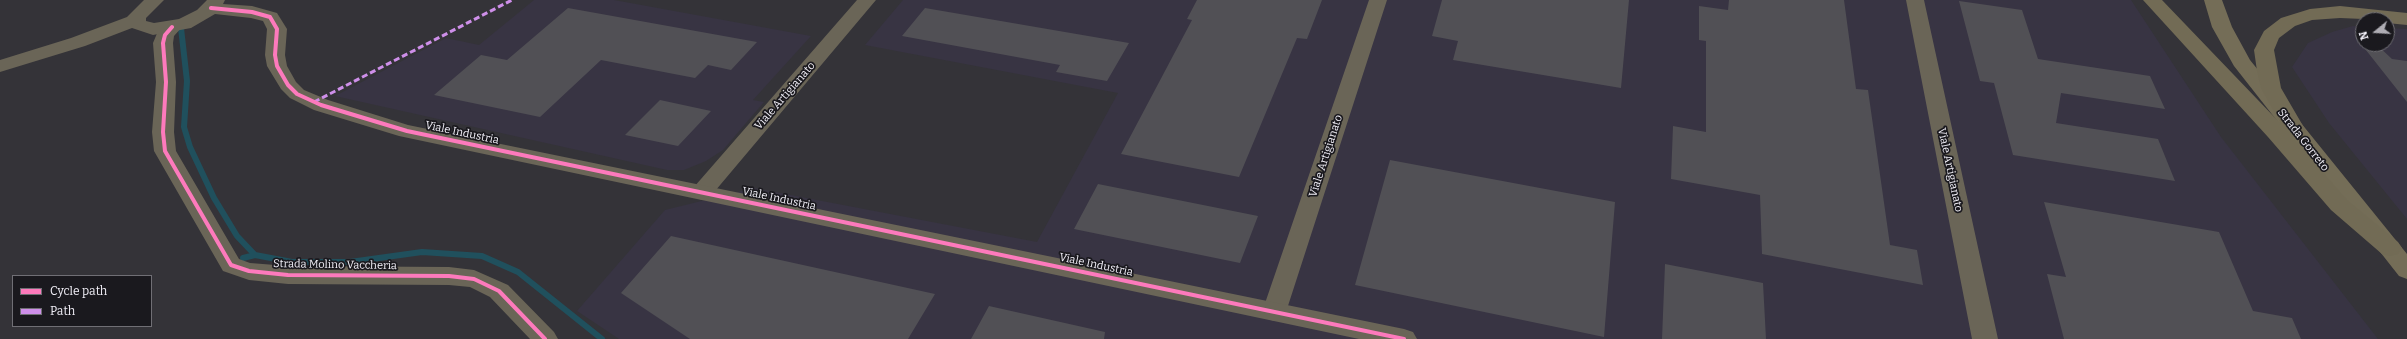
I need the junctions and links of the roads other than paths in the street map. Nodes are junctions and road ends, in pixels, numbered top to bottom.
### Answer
1 (155, 0) edge
2 (867, 0) edge
3 (1378, 0) edge
4 (1915, 0) edge
5 (2152, 0) edge
6 (2213, 0) edge
7 (214, 8) edge
8 (2407, 19) edge
9 (132, 24) junction
10 (167, 30) junction
11 (0, 66) edge
12 (2295, 130) junction
13 (702, 192) junction
14 (2390, 248) junction
15 (2407, 270) edge
16 (1274, 312) junction
17 (545, 339) edge
18 (1404, 339) edge
19 (1985, 339) edge

1 - 9 street
2 - 13 street, Viale Artigianato
3 - 16 street, Viale Artigianato
4 - 19 street, Viale Artigianato
5 - 14 highway
6 - 12 main road, Strada Gorreto
7 - 10 street
7 - 13 street, Viale Industria
8 - 12 highway
9 - 10 street
9 - 11 street
10 - 17 street, Strada Molino Vaccheria
12 - 14 main road, Strada Gorreto
13 - 16 street, Viale Industria
14 - 15 main road, Strada Gorreto
16 - 18 street, Viale Industria

